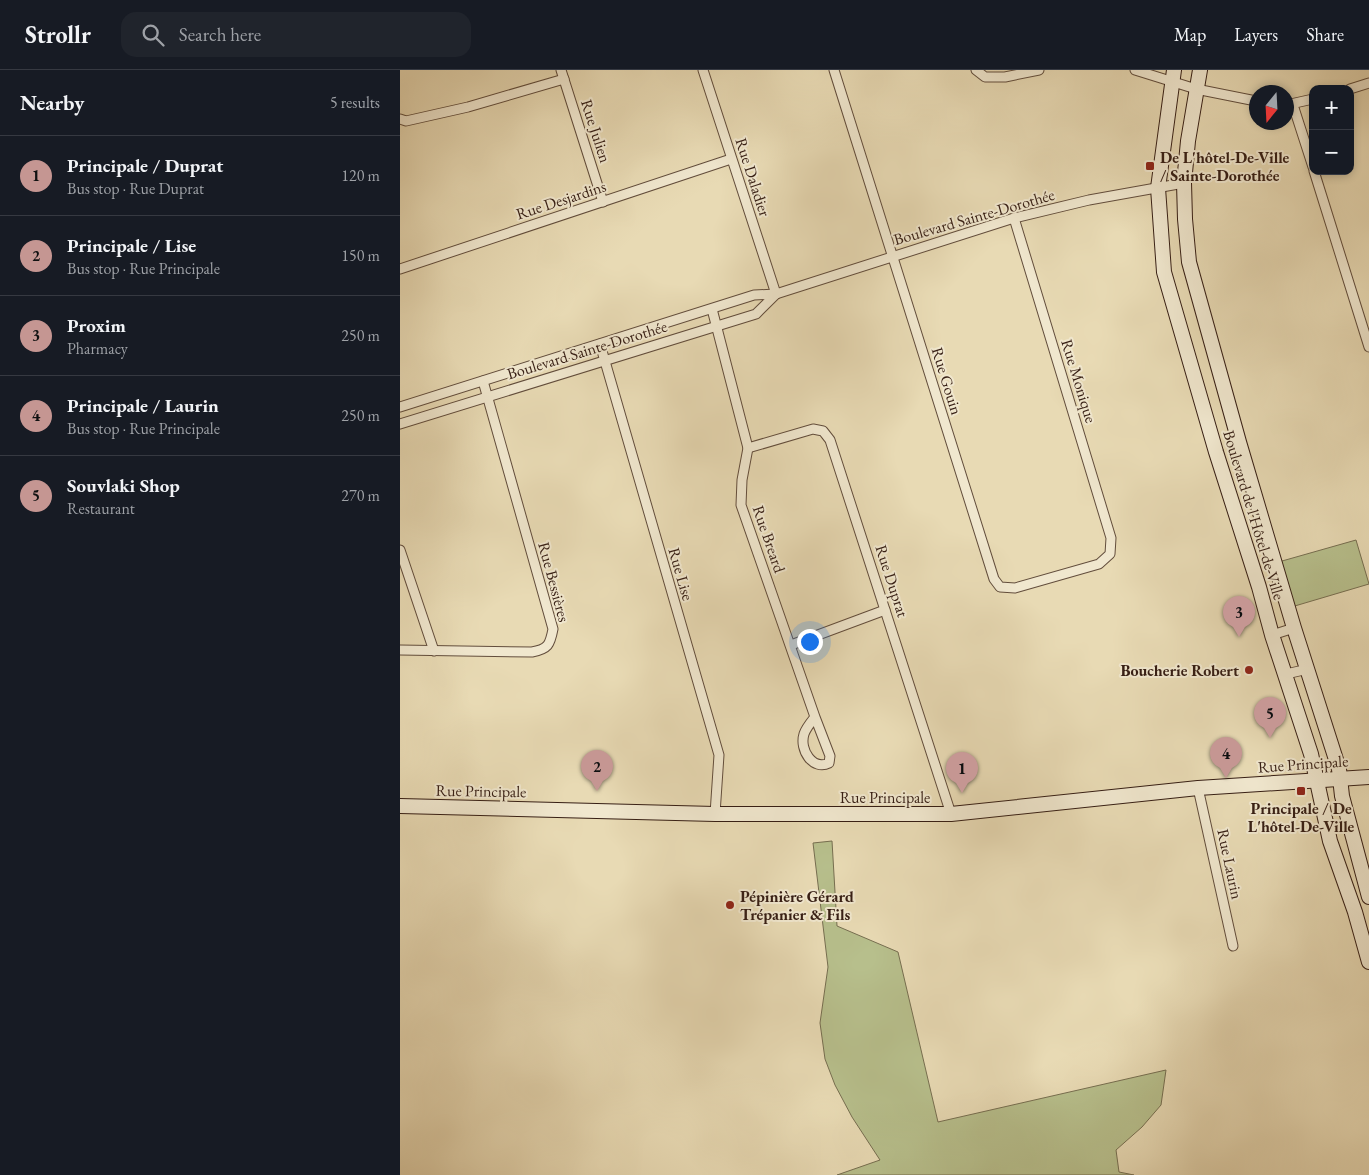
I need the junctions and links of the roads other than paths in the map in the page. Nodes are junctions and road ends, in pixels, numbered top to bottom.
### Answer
1 (561, 70) edge
2 (703, 70) edge
3 (834, 70) edge
4 (976, 70) edge
5 (1039, 70) edge
6 (1135, 70) edge
7 (1200, 70) edge
8 (1172, 75) edge
9 (564, 80) junction
10 (1369, 83) edge
11 (1354, 88) edge
12 (1196, 89) junction
13 (1249, 100) edge
14 (1309, 100) edge
15 (1294, 104) edge
16 (1294, 116) edge
17 (400, 120) edge
18 (1309, 156) edge
19 (731, 159) junction
20 (1315, 175) edge
21 (1184, 183) junction
22 (1158, 188) junction
23 (603, 202) junction
24 (1014, 218) junction
25 (892, 256) junction
26 (400, 270) edge
27 (776, 294) junction
28 (712, 308) junction
29 (718, 326) junction
30 (600, 344) junction
31 (1369, 347) edge
32 (605, 361) junction
33 (483, 381) junction
34 (488, 397) junction
35 (400, 407) edge
36 (400, 424) edge
37 (748, 448) junction
38 (400, 550) edge
39 (1110, 554) joint
40 (885, 610) junction
41 (1294, 628) junction
42 (1272, 635) junction
43 (791, 645) junction
44 (400, 650) edge
45 (434, 651) junction
46 (1308, 670) junction
47 (1286, 674) junction
48 (815, 717) junction
49 (1369, 778) edge
50 (1340, 779) junction
51 (1318, 780) junction
52 (1198, 788) junction
53 (400, 806) edge
54 (715, 814) junction
55 (951, 814) junction
56 (1369, 897) edge
57 (1233, 946) dead end
58 (1369, 962) edge

1 - 9 street, Rue Julien
2 - 19 street, Rue Daladier
3 - 25 street, Rue Gouin
4 - 5 street
6 - 8 street
7 - 12 street, Boulevard de l'Hôtel-de-Ville
8 - 12 street
8 - 22 street, Boulevard de l'Hôtel-de-Ville
9 - 17 street
9 - 23 street, Rue Julien
10 - 11 street
12 - 13 street
12 - 21 street, Boulevard de l'Hôtel-de-Ville
14 - 15 street
16 - 18 street
19 - 23 street, Rue Desjardins
19 - 27 street, Rue Daladier
20 - 31 street
21 - 22 street, Boulevard Sainte-Dorothée
21 - 41 street, Boulevard de l'Hôtel-de-Ville
22 - 24 street, Boulevard Sainte-Dorothée
22 - 42 street, Boulevard de l'Hôtel-de-Ville
23 - 26 street, Rue Desjardins
24 - 25 street, Boulevard Sainte-Dorothée
24 - 39 street, Rue Monique
25 - 27 street, Boulevard Sainte-Dorothée
25 - 39 street, Rue Gouin
27 - 28 street, Boulevard Sainte-Dorothée
27 - 29 street, Boulevard Sainte-Dorothée
28 - 29 street, Rue Breard
28 - 30 street, Boulevard Sainte-Dorothée
29 - 32 street, Boulevard Sainte-Dorothée
29 - 37 street, Rue Breard
30 - 32 street, Rue Lise
30 - 33 street, Boulevard Sainte-Dorothée
32 - 34 street, Boulevard Sainte-Dorothée
32 - 54 street, Rue Lise
33 - 34 street, Rue Bessières
33 - 35 street, Boulevard Sainte-Dorothée
34 - 36 street, Boulevard Sainte-Dorothée
34 - 45 street, Rue Bessières
37 - 40 street, Rue Duprat
37 - 43 street, Rue Breard
38 - 45 street
40 - 43 street
40 - 55 street, Rue Duprat
41 - 42 street
41 - 46 street, Boulevard de l'Hôtel-de-Ville
42 - 47 street, Boulevard de l'Hôtel-de-Ville
43 - 48 street, Rue Breard
44 - 45 street, Rue Bessières
46 - 47 street
46 - 50 street, Boulevard de l'Hôtel-de-Ville
47 - 51 street, Boulevard de l'Hôtel-de-Ville
48 - 48 street, Rue Breard
49 - 50 street, Rue Principale
50 - 51 street, Rue Principale
50 - 56 street, Boulevard de l'Hôtel-de-Ville
51 - 52 street, Rue Principale
51 - 58 street, Boulevard de l'Hôtel-de-Ville
52 - 55 street, Rue Principale
52 - 57 street, Rue Laurin
53 - 54 street, Rue Principale
54 - 55 street, Rue Principale

